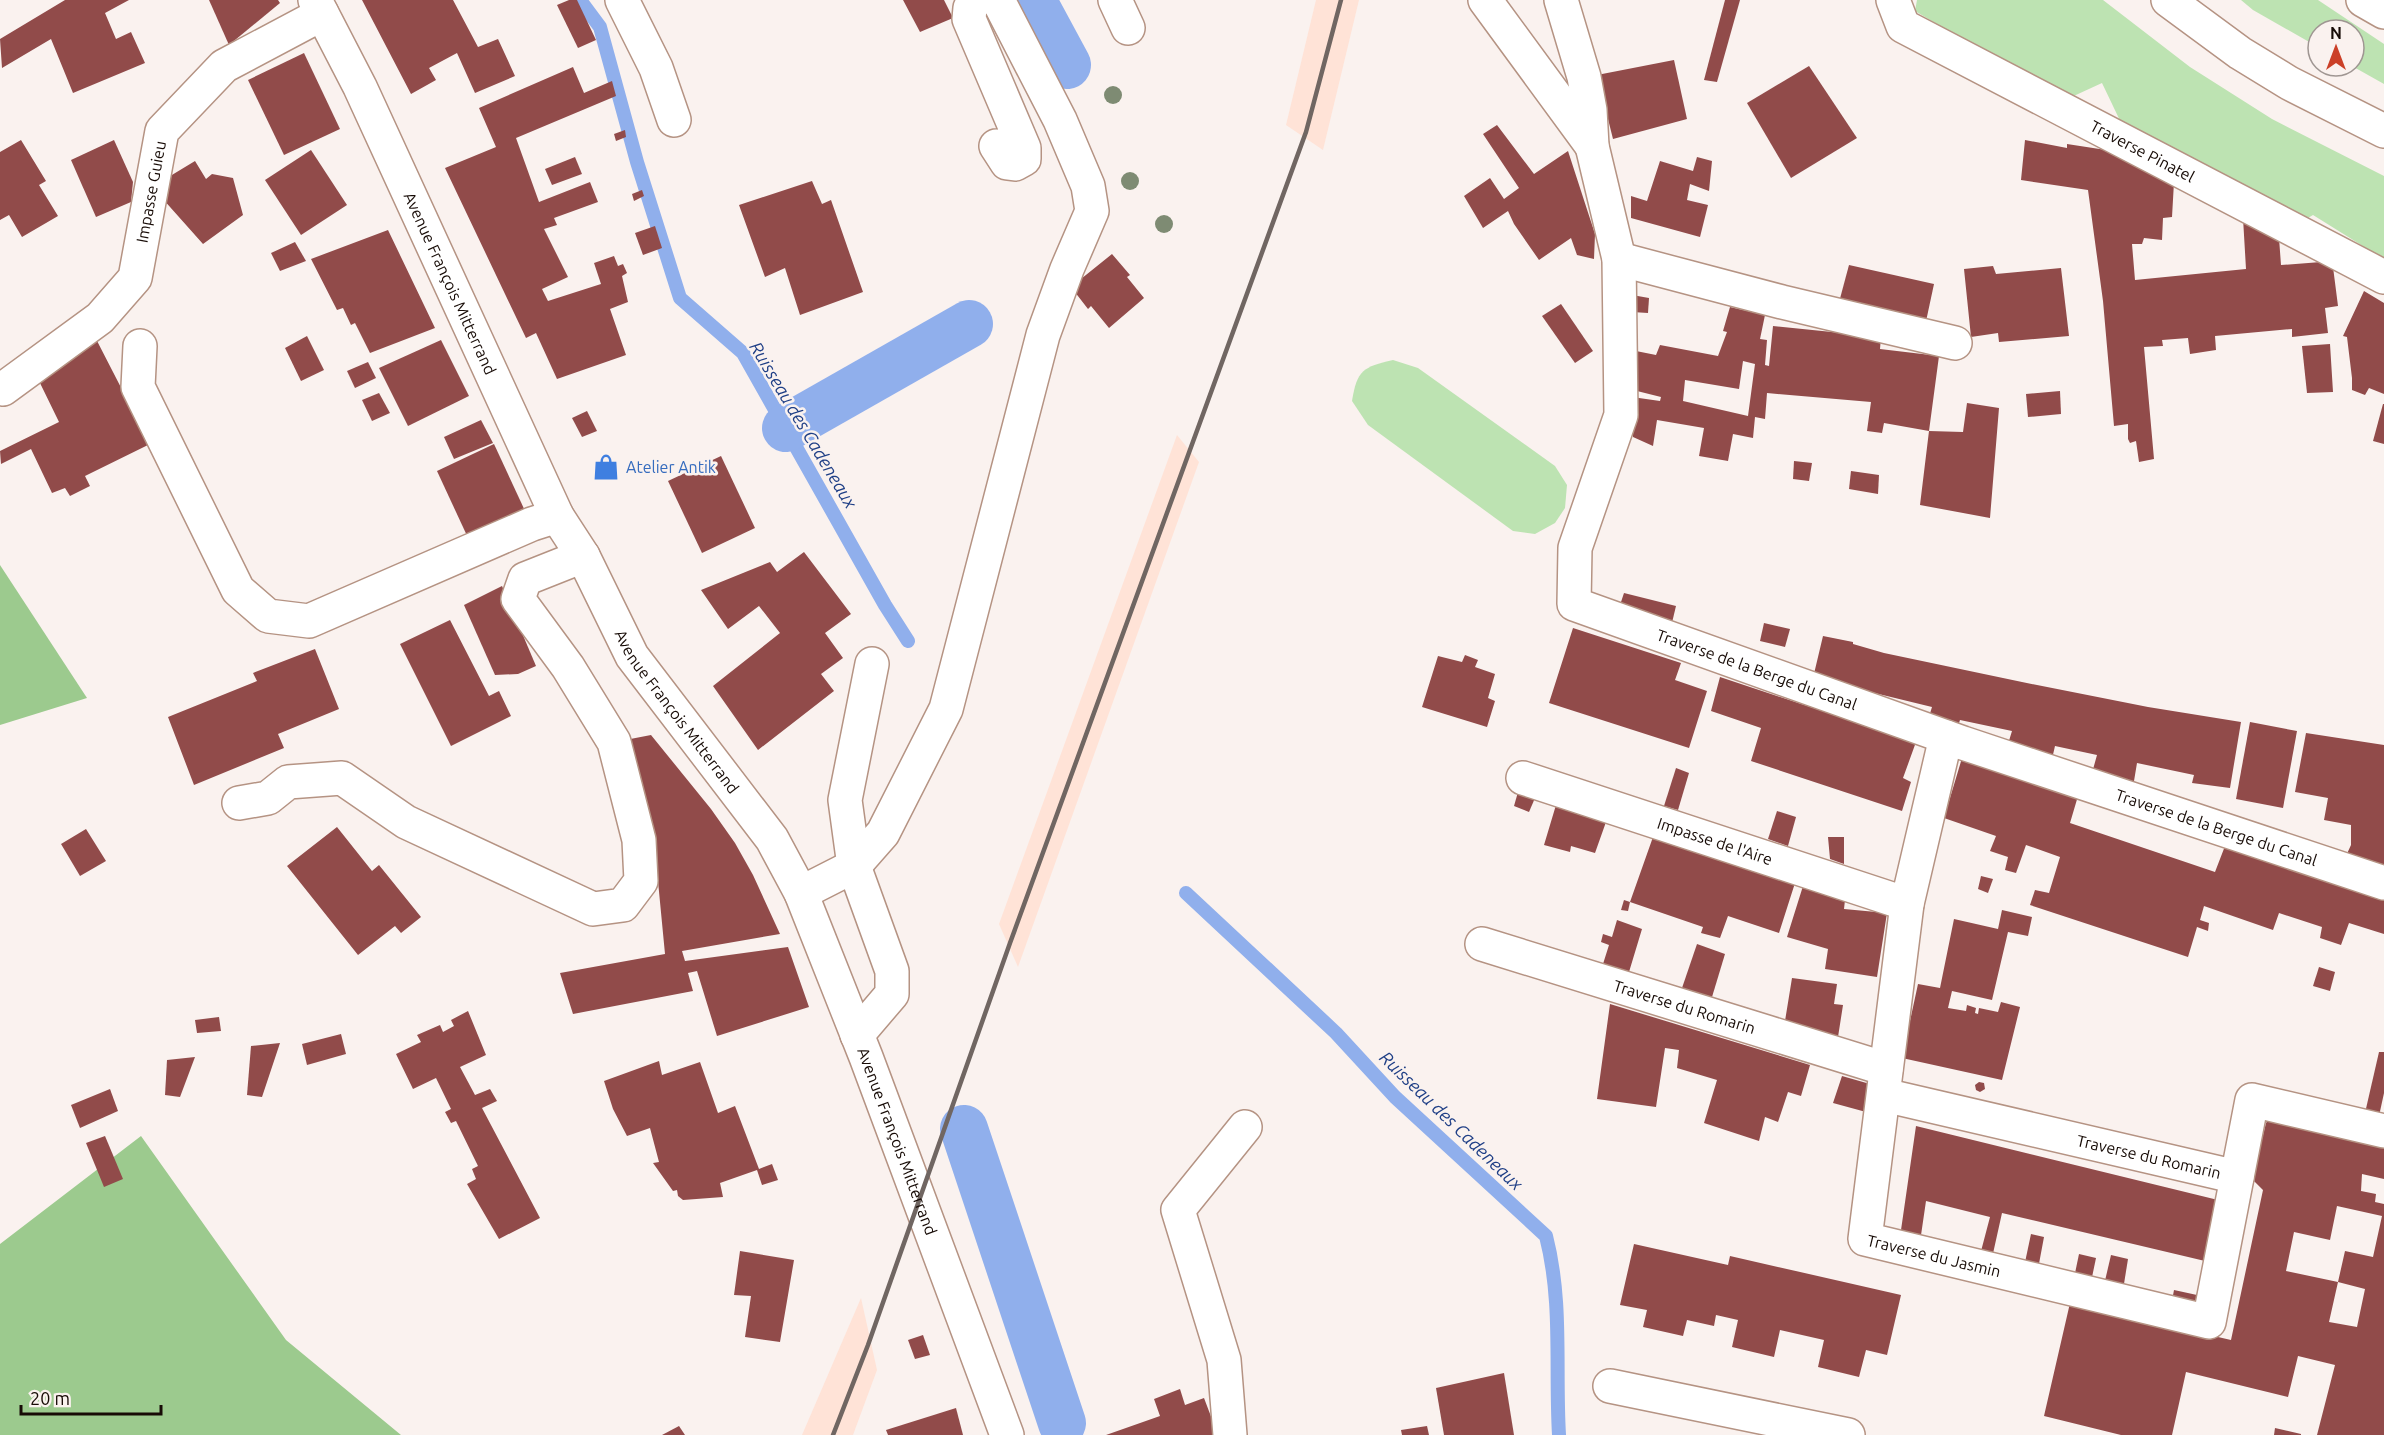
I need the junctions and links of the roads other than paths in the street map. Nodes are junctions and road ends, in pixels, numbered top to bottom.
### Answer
1 (622, 0) edge
2 (976, 0) edge
3 (998, 0) edge
4 (1485, 0) edge
5 (1561, 0) edge
6 (2168, 0) edge
7 (2363, 0) edge
8 (318, 7) edge
9 (2384, 12) edge
10 (1898, 13) edge
11 (674, 120) dead end
12 (2384, 131) edge
13 (996, 146) dead end
14 (1592, 146) junction
15 (1618, 258) junction
16 (2384, 278) edge
17 (1955, 343) dead end
18 (140, 346) dead end
19 (3, 389) dead end
20 (557, 516) junction
21 (583, 556) junction
22 (872, 664) dead end
23 (1946, 737) junction
24 (1523, 778) dead end
25 (239, 803) dead end
26 (854, 866) junction
27 (2384, 884) edge
28 (801, 893) junction
29 (1907, 904) junction
30 (1482, 944) dead end
31 (857, 1035) junction
32 (1885, 1082) junction
33 (1245, 1127) dead end
34 (2384, 1131) edge
35 (2238, 1177) junction
36 (1610, 1386) dead end
37 (1007, 1435) edge
38 (1230, 1435) edge
39 (1848, 1435) edge

1 - 11 main road
2 - 13 main road
3 - 26 main road
4 - 14 main road
5 - 14 main road
6 - 12 main road
7 - 9 main road
8 - 19 main road, Impasse Guieu
8 - 20 main road, Avenue François Mitterrand
10 - 16 main road, Traverse Pinatel
14 - 15 main road, Traverse de la Berge du Canal
15 - 17 main road
15 - 23 main road, Traverse de la Berge du Canal
18 - 20 main road
20 - 21 main road, Avenue François Mitterrand
21 - 25 main road
21 - 28 main road, Avenue François Mitterrand
22 - 26 main road
23 - 27 main road, Traverse de la Berge du Canal
23 - 29 main road, Traverse du Jasmin
24 - 29 main road, Impasse de l'Aire
26 - 28 main road
26 - 31 main road
28 - 31 main road, Avenue François Mitterrand
29 - 32 main road, Traverse du Jasmin
30 - 32 main road, Traverse du Romarin
31 - 37 main road, Avenue François Mitterrand
32 - 35 main road, Traverse du Romarin
32 - 35 main road, Traverse du Jasmin
33 - 38 main road
34 - 35 main road, Traverse du Jasmin
36 - 39 main road

